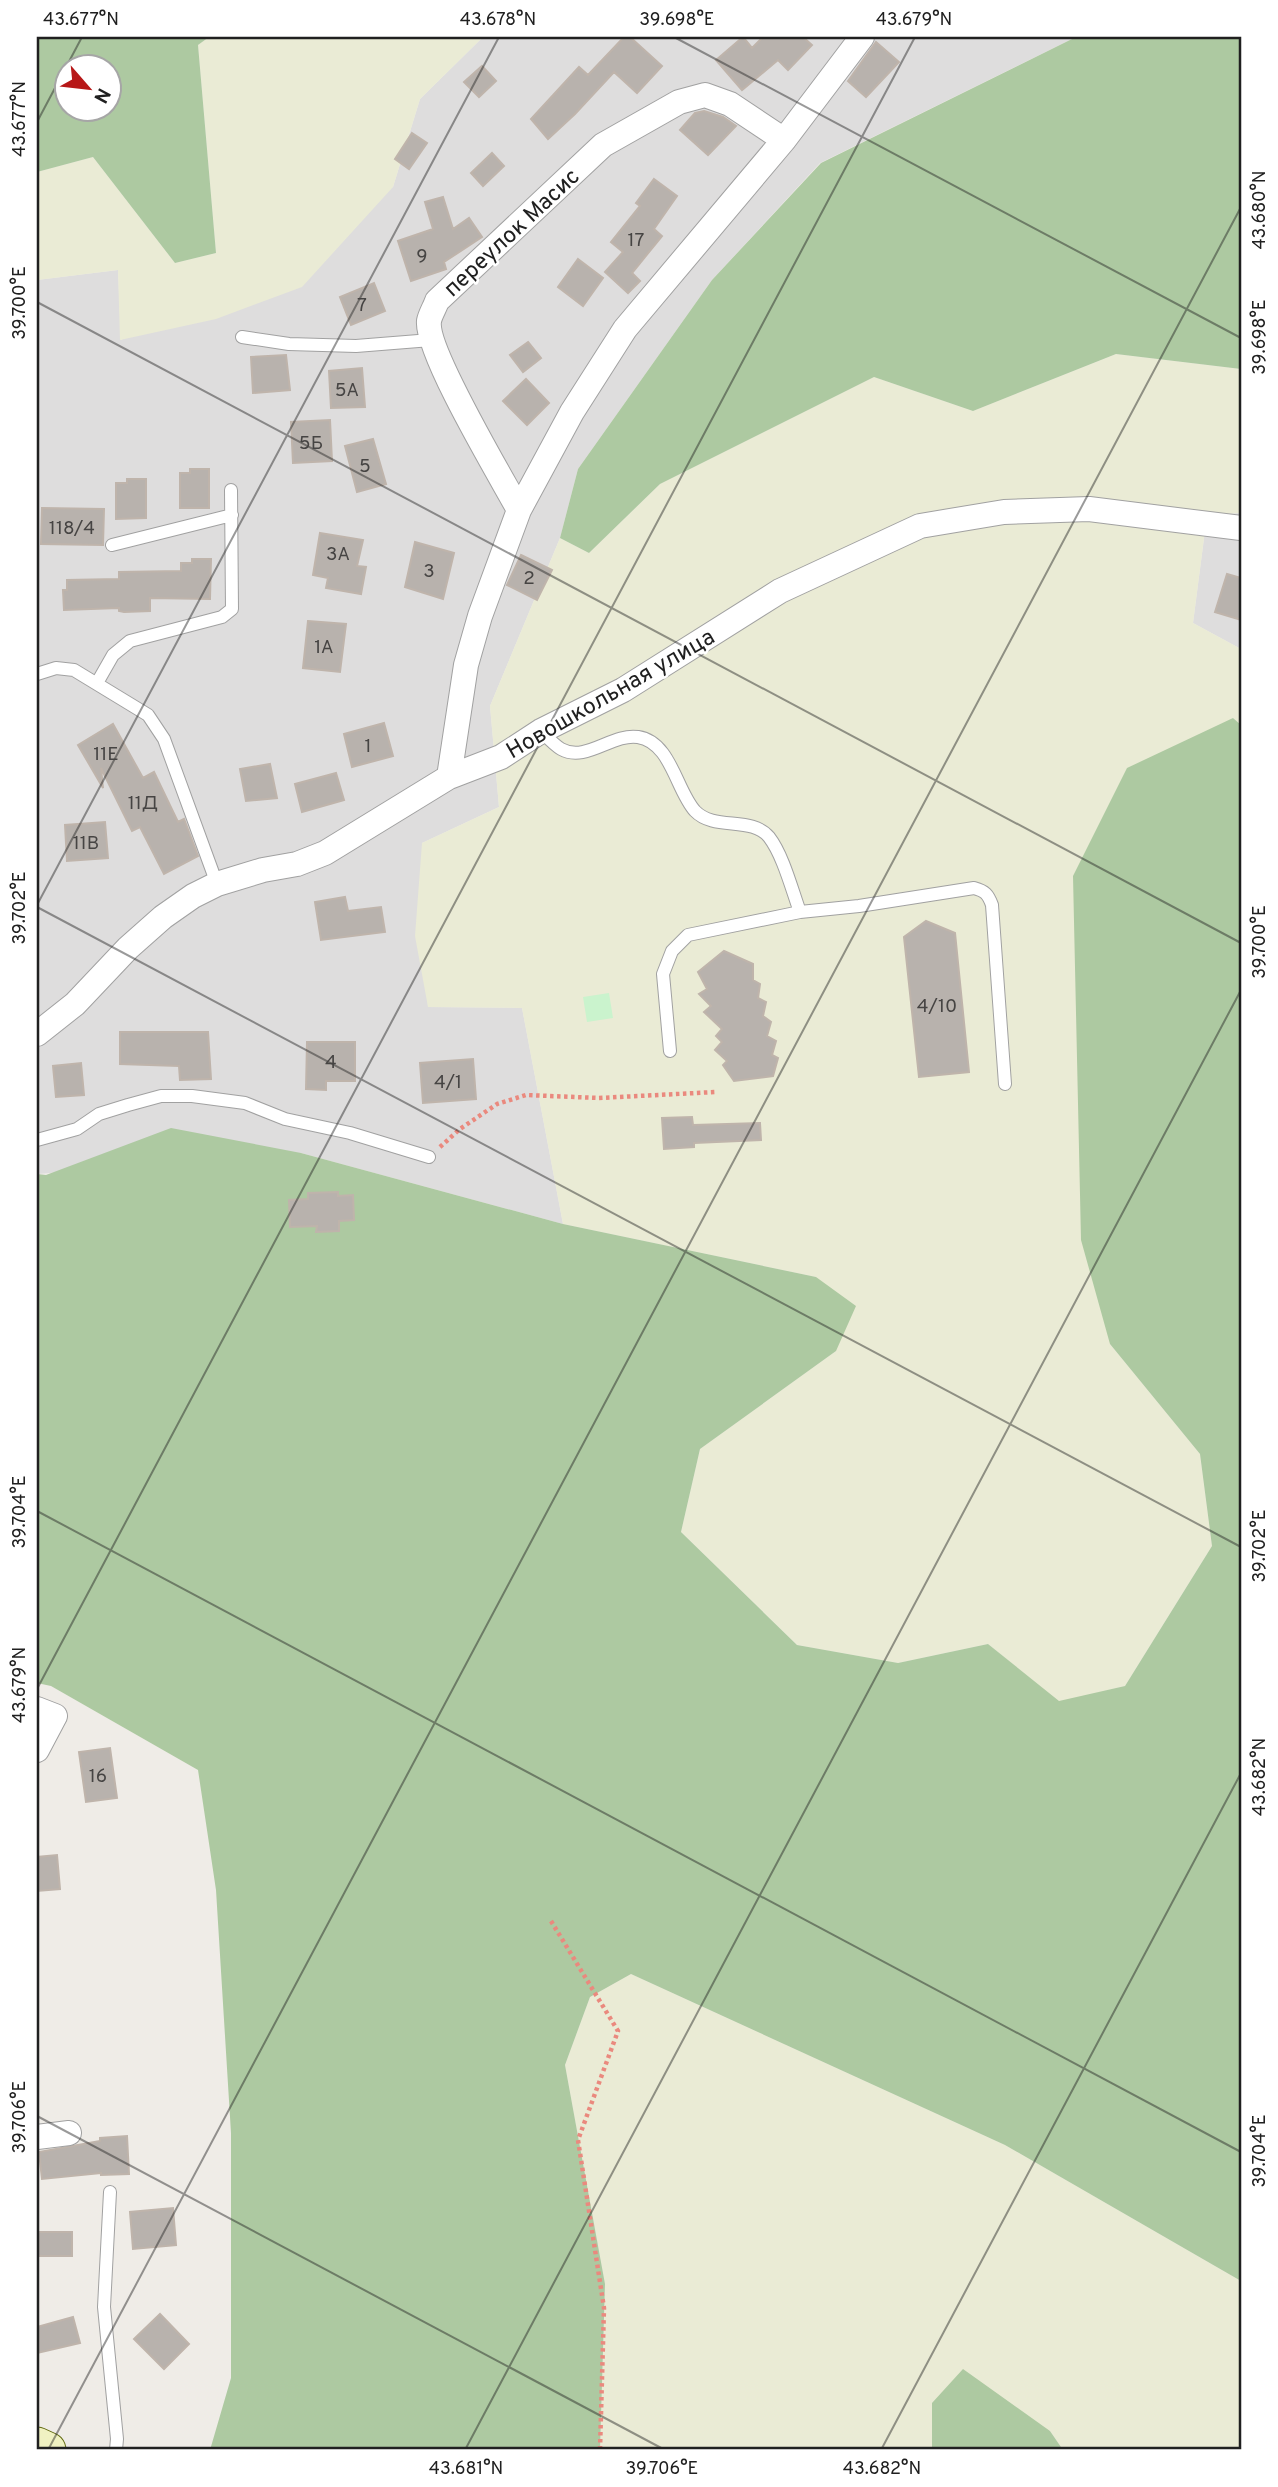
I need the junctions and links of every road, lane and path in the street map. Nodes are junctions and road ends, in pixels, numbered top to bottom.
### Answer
1 (862, 37) edge
2 (784, 140) junction
3 (242, 337) dead end
4 (431, 340) junction
5 (231, 490) dead end
6 (519, 510) junction
7 (232, 515) junction
8 (1241, 528) edge
9 (112, 545) dead end
10 (37, 674) edge
11 (97, 683) junction
12 (541, 731) junction
13 (449, 777) junction
14 (217, 884) junction
15 (800, 912) junction
16 (37, 1034) edge
17 (670, 1051) dead end
18 (1004, 1084) dead end
19 (716, 1092) dead end
20 (37, 1140) edge
21 (429, 1157) joint
22 (37, 1709) edge
23 (37, 1750) edge
24 (551, 1921) dead end
25 (69, 2133) dead end
26 (37, 2137) edge
27 (110, 2192) dead end
28 (37, 2445) edge
29 (48, 2450) edge
30 (116, 2450) edge
31 (600, 2450) edge

1 - 2 street
2 - 4 street, переулок Масис
2 - 6 street
3 - 4 lane
4 - 6 street
5 - 7 lane
6 - 13 street
7 - 9 lane
7 - 11 lane
8 - 12 street, Новошкольная улица
10 - 11 lane
11 - 14 lane
12 - 13 street, Новошкольная улица
12 - 15 lane
13 - 14 street, Новошкольная улица
14 - 16 street, Новошкольная улица
15 - 17 lane
15 - 18 lane
19 - 21 path
20 - 21 lane
22 - 23 street
24 - 31 path
25 - 26 street
27 - 30 lane
28 - 29 street

